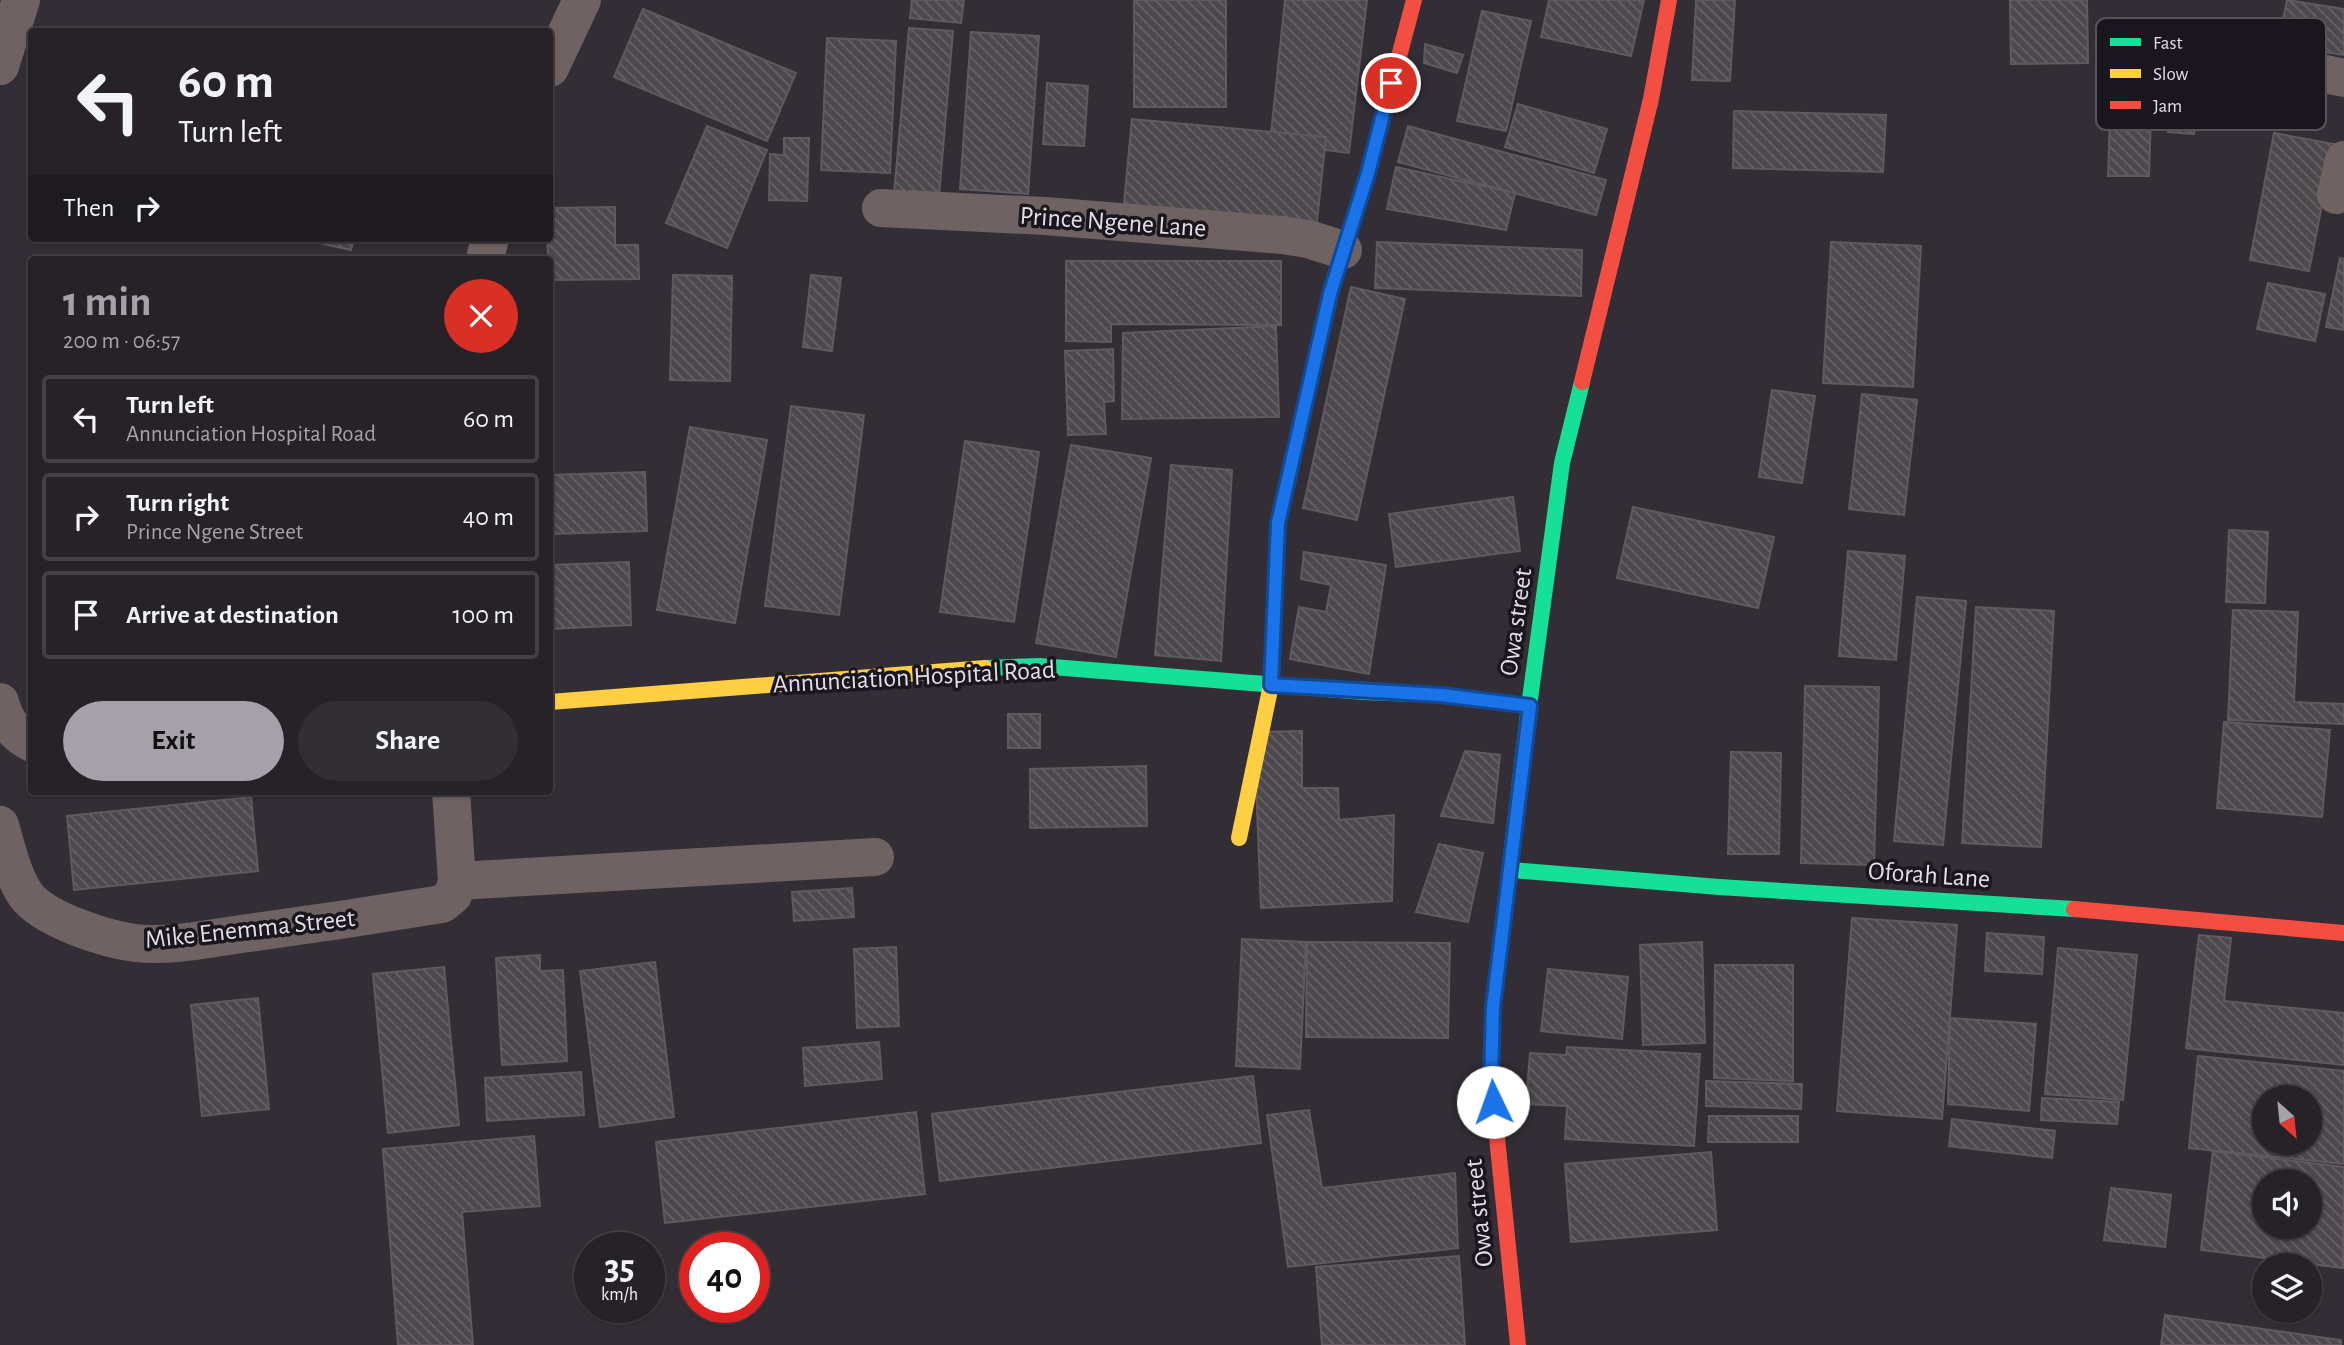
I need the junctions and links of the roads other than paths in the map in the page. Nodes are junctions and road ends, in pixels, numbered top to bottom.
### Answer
1 (21, 0) edge
2 (582, 0) edge
3 (1414, 0) edge
4 (1669, 0) edge
5 (553, 62) edge
6 (0, 66) edge
7 (2326, 74) edge
8 (2344, 78) edge
9 (881, 208) dead end
10 (1343, 250) junction
11 (1271, 685) junction
12 (0, 702) edge
13 (553, 702) edge
14 (1530, 706) junction
15 (17, 744) edge
16 (451, 795) edge
17 (0, 825) edge
18 (1239, 838) dead end
19 (875, 858) dead end
20 (1511, 870) junction
21 (457, 881) junction
22 (2344, 933) edge
23 (1518, 1345) edge

1 - 6 street
2 - 5 street
3 - 10 street
4 - 14 street, Owa street
7 - 8 street
9 - 10 street, Prince Ngene Lane
10 - 11 street
11 - 13 street, Annunciation Hospital Road
11 - 14 street, Annunciation Hospital Road
11 - 18 street
12 - 15 street
14 - 20 street, Owa street
16 - 21 street
17 - 21 street, Mike Enemma Street
19 - 21 street
20 - 22 street, Oforah Lane
20 - 23 street, Owa street

